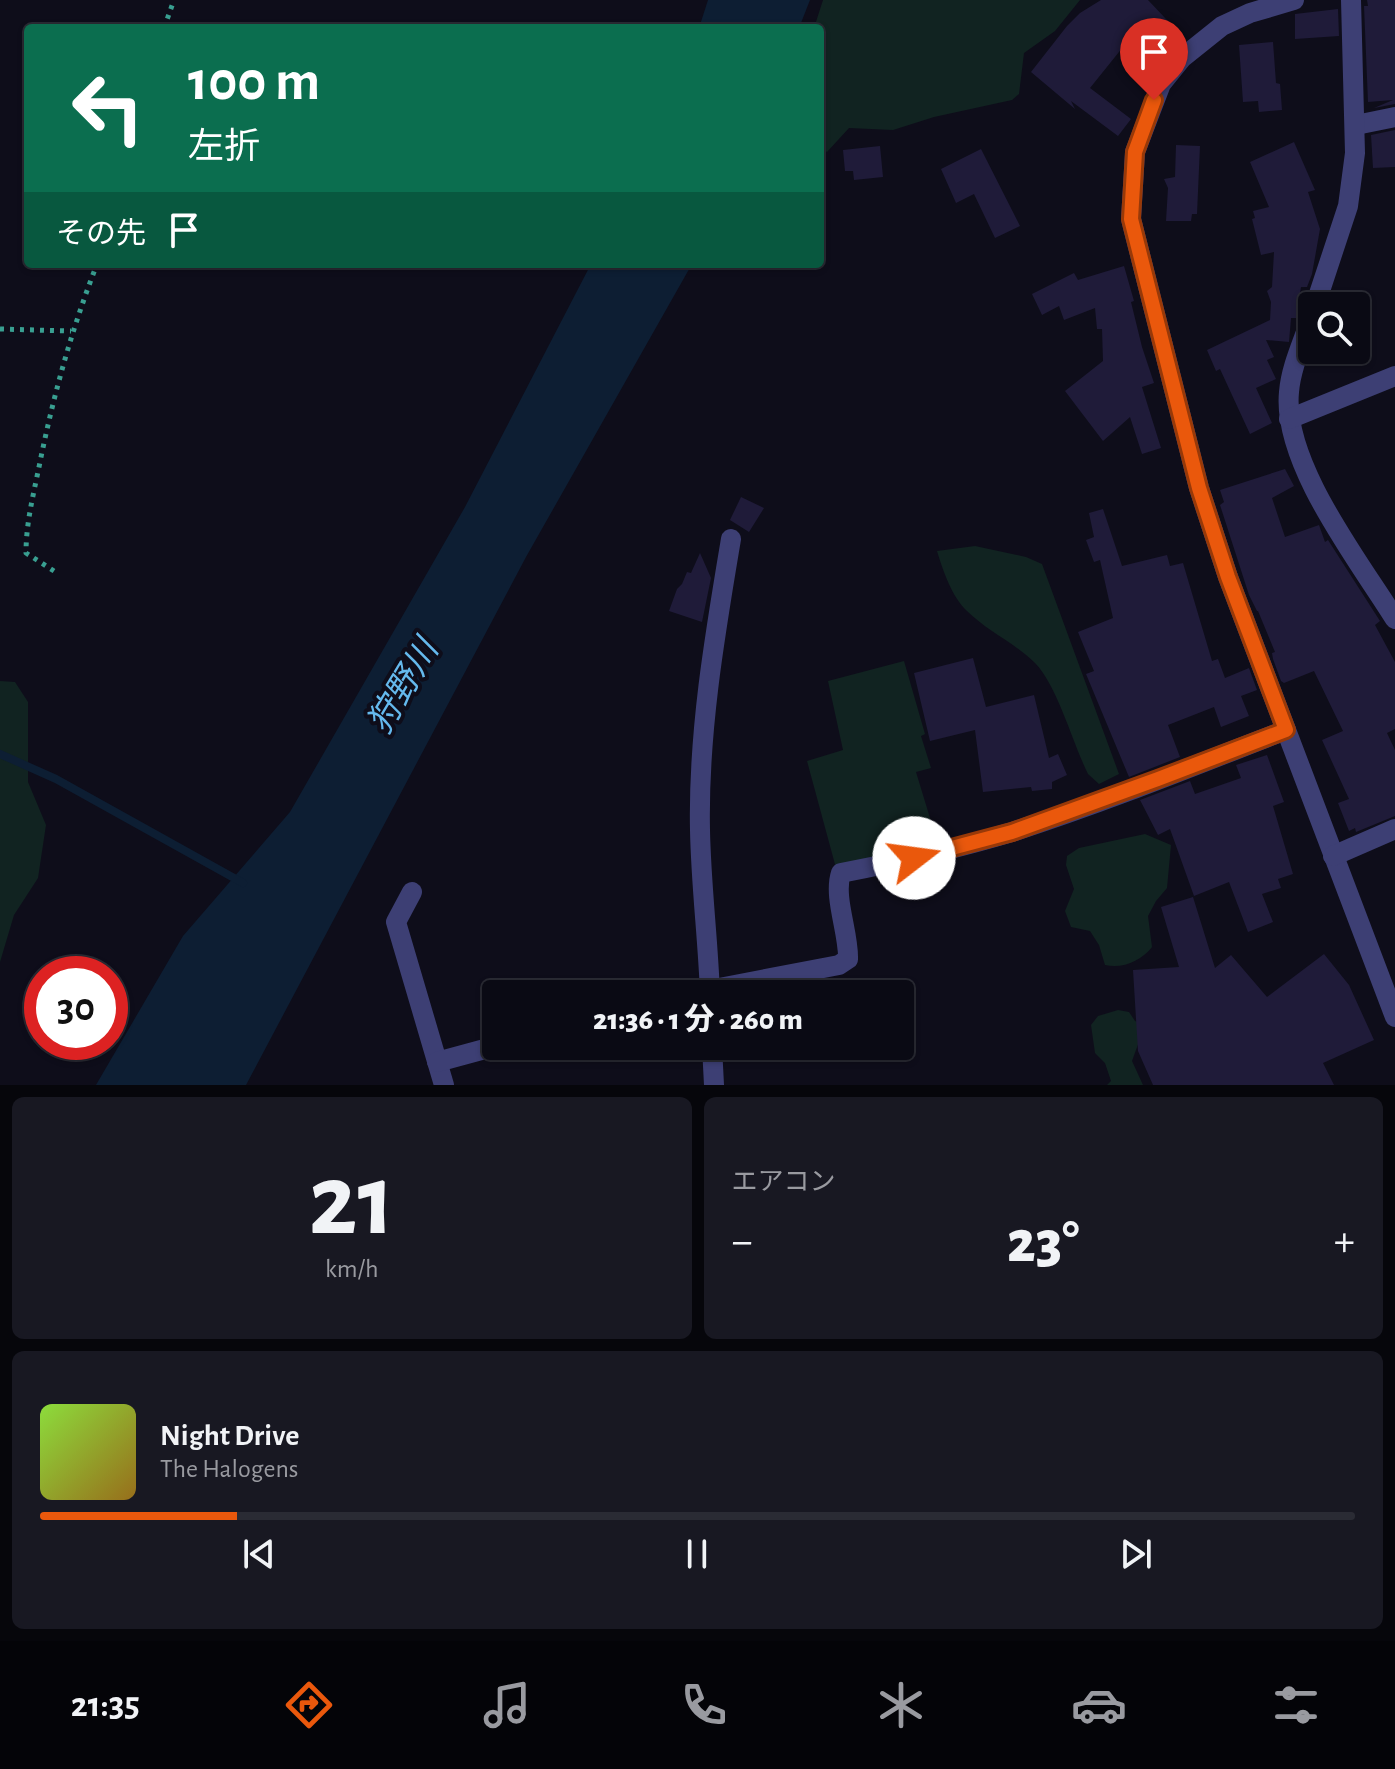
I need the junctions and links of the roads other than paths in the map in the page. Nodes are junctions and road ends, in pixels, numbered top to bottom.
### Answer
1 (1294, 0) edge
2 (1351, 0) edge
3 (1395, 117) edge
4 (1356, 125) junction
5 (1320, 292) edge
6 (1298, 357) edge
7 (1395, 376) edge
8 (1289, 419) junction
9 (731, 539) dead end
10 (1395, 619) edge
11 (1286, 730) junction
12 (1395, 829) edge
13 (1333, 856) junction
14 (412, 892) dead end
15 (709, 980) edge
16 (765, 980) edge
17 (1395, 1017) edge
18 (482, 1050) edge
19 (713, 1060) edge
20 (437, 1062) junction
21 (444, 1085) edge
22 (714, 1085) edge

1 - 11 street
2 - 4 street
3 - 4 street
4 - 5 street
6 - 8 street
7 - 8 street
8 - 10 street
9 - 15 street
11 - 13 street
11 - 16 street
12 - 13 street
13 - 17 street
14 - 20 street
18 - 20 street
19 - 22 street
20 - 21 street

